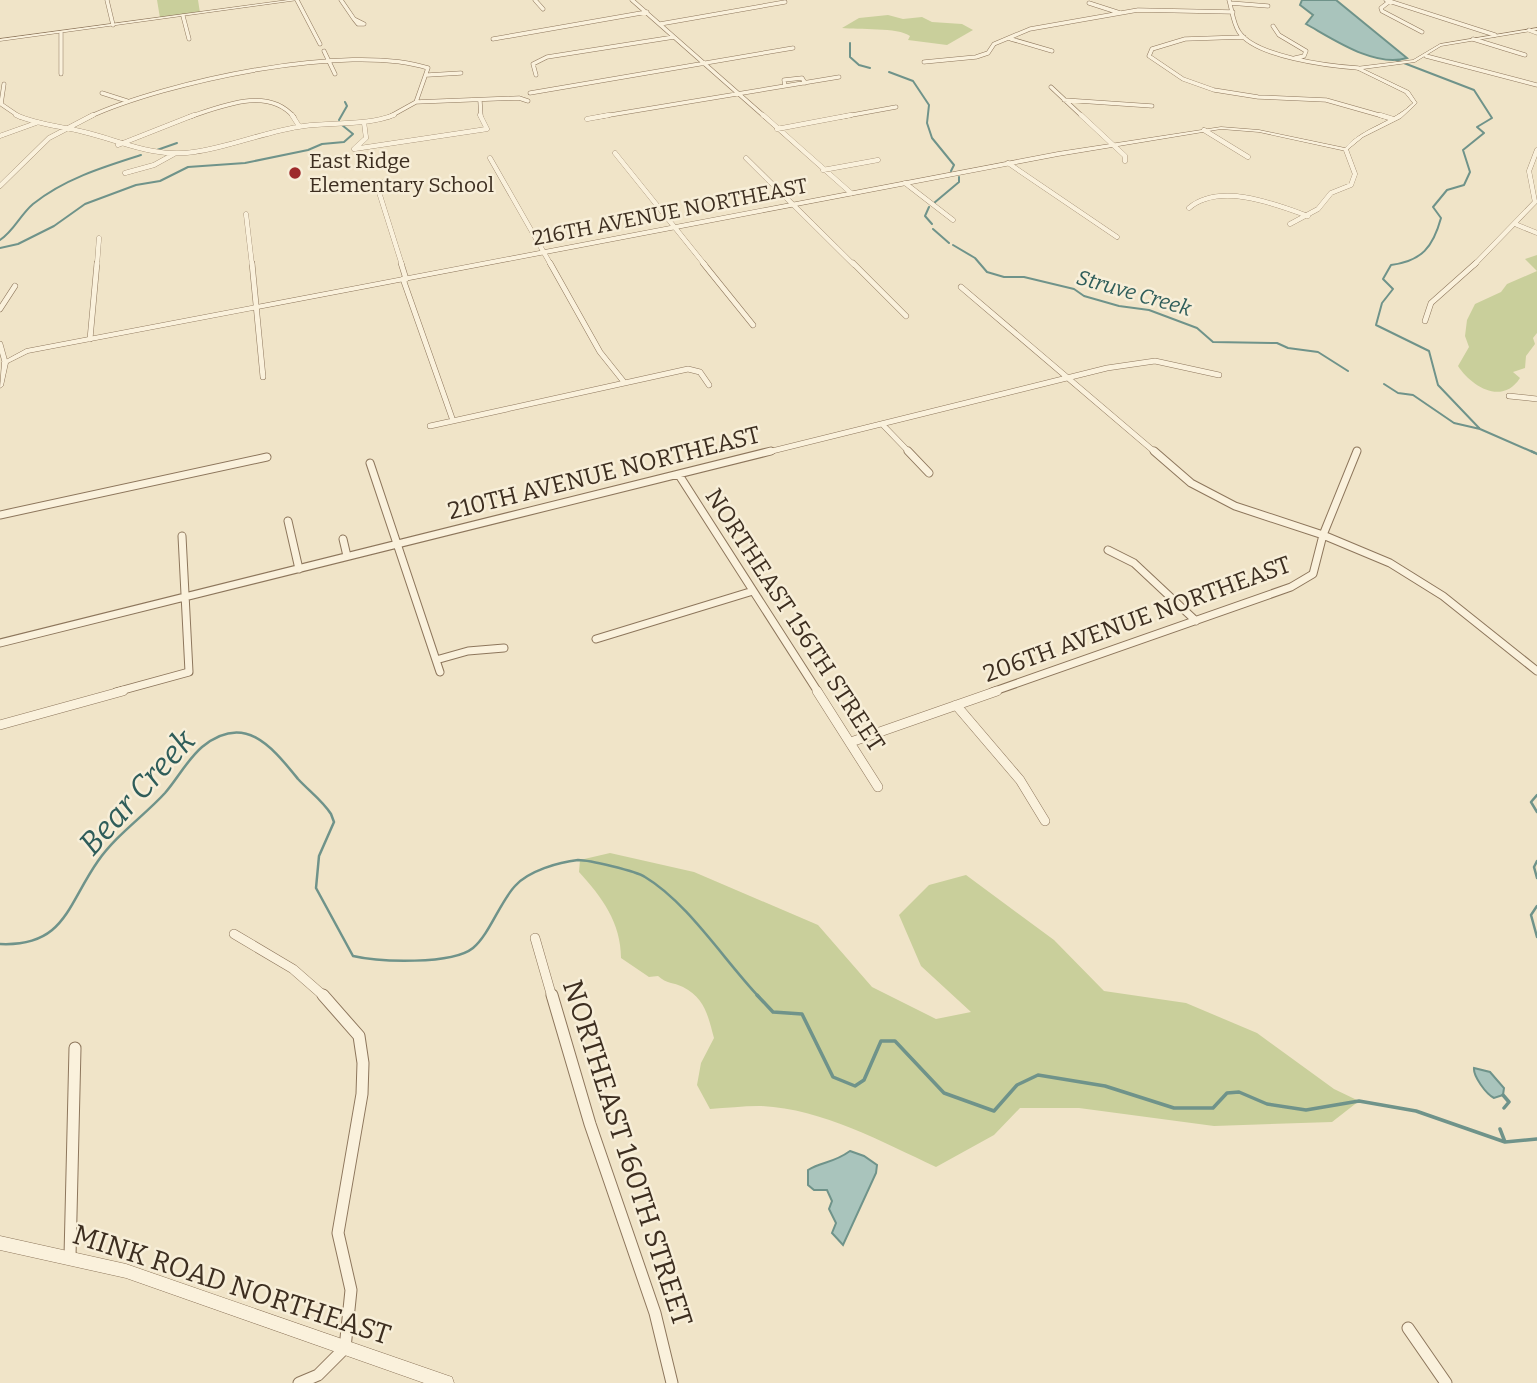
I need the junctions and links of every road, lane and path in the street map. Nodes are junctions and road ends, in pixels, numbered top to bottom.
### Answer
1 (107, 0) edge
2 (296, 0) edge
3 (341, 0) edge
4 (535, 0) edge
5 (632, 0) edge
6 (1388, 1) edge
7 (785, 2) edge
8 (1230, 2) edge
9 (1089, 3) dead end
10 (1268, 6) dead end
11 (543, 9) dead end
12 (646, 12) junction
13 (1233, 12) junction
14 (1120, 13) junction
15 (183, 16) junction
16 (353, 18) dead end
17 (660, 24) junction
18 (113, 25) junction
19 (1273, 26) dead end
20 (1537, 31) edge
21 (1422, 32) dead end
22 (61, 33) junction
23 (1495, 36) junction
24 (674, 37) junction
25 (1244, 37) junction
26 (189, 39) dead end
27 (493, 39) dead end
28 (1012, 39) junction
29 (1473, 39) junction
30 (0, 40) edge
31 (320, 44) dead end
32 (793, 48) dead end
33 (324, 51) dead end
34 (1052, 51) dead end
35 (1525, 55) dead end
36 (1426, 56) junction
37 (1295, 58) junction
38 (331, 62) junction
39 (925, 62) dead end
40 (704, 63) junction
41 (1358, 68) junction
42 (461, 73) dead end
43 (61, 74) dead end
44 (335, 74) dead end
45 (428, 75) junction
46 (536, 75) dead end
47 (839, 78) dead end
48 (806, 83) junction
49 (4, 84) dead end
50 (1537, 85) edge
51 (785, 86) junction
52 (1051, 87) dead end
53 (102, 93) dead end
54 (530, 93) dead end
55 (739, 94) junction
56 (1064, 100) junction
57 (127, 101) junction
58 (480, 101) junction
59 (416, 102) junction
60 (528, 102) dead end
61 (1, 104) edge
62 (1152, 106) dead end
63 (896, 107) dead end
64 (587, 119) dead end
65 (1393, 119) junction
66 (364, 122) junction
67 (36, 123) junction
68 (299, 126) junction
69 (67, 128) junction
70 (777, 129) junction
71 (1204, 130) junction
72 (0, 136) edge
73 (118, 145) junction
74 (1113, 145) junction
75 (1537, 150) edge
76 (615, 153) dead end
77 (1346, 153) junction
78 (174, 154) junction
79 (1248, 157) dead end
80 (490, 158) dead end
81 (746, 158) dead end
82 (878, 160) dead end
83 (1125, 161) dead end
84 (1008, 163) junction
85 (823, 170) junction
86 (125, 173) dead end
87 (382, 182) dead end
88 (905, 183) junction
89 (0, 186) edge
90 (851, 193) junction
91 (793, 204) junction
92 (1189, 208) dead end
93 (246, 214) dead end
94 (1308, 216) junction
95 (953, 220) dead end
96 (1290, 224) dead end
97 (1515, 224) junction
98 (674, 227) junction
99 (1537, 233) edge
100 (1117, 237) dead end
101 (99, 239) dead end
102 (545, 252) junction
103 (405, 279) junction
104 (15, 286) dead end
105 (961, 287) dead end
106 (256, 307) junction
107 (0, 309) edge
108 (906, 316) dead end
109 (1425, 321) dead end
110 (753, 326) dead end
111 (90, 339) junction
112 (0, 344) edge
113 (5, 362) junction
114 (1219, 374) dead end
115 (263, 377) dead end
116 (1068, 379) junction
117 (624, 383) junction
118 (709, 385) dead end
119 (0, 386) edge
120 (1509, 396) dead end
121 (1537, 399) edge
122 (452, 418) junction
123 (882, 425) junction
124 (430, 426) dead end
125 (1357, 451) dead end
126 (267, 457) dead end
127 (370, 463) dead end
128 (929, 473) dead end
129 (679, 475) junction
130 (0, 515) edge
131 (288, 520) dead end
132 (1323, 535) junction
133 (182, 537) dead end
134 (343, 540) dead end
135 (400, 543) junction
136 (1108, 550) dead end
137 (347, 556) junction
138 (299, 569) junction
139 (753, 591) junction
140 (185, 596) junction
141 (1196, 621) junction
142 (596, 639) dead end
143 (0, 643) edge
144 (504, 648) dead end
145 (436, 660) junction
146 (1537, 671) edge
147 (440, 672) dead end
148 (956, 705) junction
149 (0, 725) edge
150 (851, 742) junction
151 (878, 787) dead end
152 (1045, 821) dead end
153 (234, 934) dead end
154 (535, 938) dead end
155 (75, 1048) dead end
156 (0, 1243) edge
157 (69, 1256) junction
158 (1408, 1328) dead end
159 (345, 1348) junction
160 (299, 1383) edge
161 (446, 1383) edge
162 (672, 1383) edge
163 (1446, 1383) edge

1 - 18 street
2 - 15 street
2 - 31 street
3 - 16 street
4 - 11 street
5 - 12 street
6 - 21 street
6 - 23 street
7 - 17 street
8 - 10 street
8 - 13 street
9 - 14 street
12 - 17 street
12 - 27 street
13 - 14 street
13 - 25 street
14 - 28 street
15 - 18 street
15 - 26 street
17 - 24 street
18 - 22 street
19 - 37 street
20 - 23 street
22 - 30 street
22 - 43 street
23 - 29 street
24 - 40 street
24 - 46 street
25 - 37 street
25 - 65 street
28 - 34 street
28 - 39 street
29 - 35 street
29 - 36 street
32 - 40 street
33 - 38 street
36 - 41 street
36 - 50 street
37 - 41 street
38 - 44 street
38 - 45 street
38 - 57 street
40 - 54 street
40 - 55 street
41 - 65 street
42 - 45 street
45 - 59 street
47 - 48 street
48 - 51 street
48 - 51 street
49 - 61 street
51 - 55 street
52 - 56 street
53 - 57 street
55 - 64 street
55 - 70 street
56 - 62 street
56 - 74 street
57 - 69 street
58 - 59 street
58 - 60 street
58 - 66 street
59 - 66 street
61 - 67 street
63 - 70 street
65 - 77 street
66 - 68 street
67 - 69 street
67 - 72 street
68 - 73 street
68 - 78 street
69 - 73 street
69 - 89 street
70 - 85 street
71 - 74 street, 216TH AVENUE NORTHEAST
71 - 77 street, 216TH AVENUE NORTHEAST
71 - 79 street
73 - 78 street
74 - 83 street
74 - 84 street, 216TH AVENUE NORTHEAST
75 - 97 street
76 - 98 street
77 - 94 street
78 - 86 street
80 - 102 street
81 - 91 street
82 - 85 street
84 - 88 street, 216TH AVENUE NORTHEAST
84 - 100 street
85 - 90 street
87 - 103 street
88 - 90 street, 216TH AVENUE NORTHEAST
88 - 95 street
90 - 91 street, 216TH AVENUE NORTHEAST
91 - 98 street, 216TH AVENUE NORTHEAST
91 - 108 street
92 - 94 street
93 - 106 street
94 - 96 street
97 - 99 street
97 - 109 street
98 - 102 street, 216TH AVENUE NORTHEAST
98 - 110 street
101 - 111 street
102 - 103 street, 216TH AVENUE NORTHEAST
102 - 117 street
103 - 106 street, 216TH AVENUE NORTHEAST
103 - 122 street
104 - 107 street
105 - 116 street
106 - 111 street, 216TH AVENUE NORTHEAST
106 - 115 street
111 - 113 street, 216TH AVENUE NORTHEAST
112 - 113 street
113 - 119 street
114 - 116 street, 210TH AVENUE NORTHEAST
116 - 123 street, 210TH AVENUE NORTHEAST
116 - 132 street
117 - 118 street
117 - 122 street
120 - 121 street
122 - 124 street
123 - 128 street
123 - 129 street, 210TH AVENUE NORTHEAST
125 - 132 street, 206TH AVENUE NORTHEAST
126 - 130 street
127 - 135 street
129 - 135 street, 210TH AVENUE NORTHEAST
129 - 139 street, NORTHEAST 156TH STREET
131 - 138 street
132 - 141 street, 206TH AVENUE NORTHEAST
132 - 146 street
133 - 140 street
134 - 137 street
135 - 137 street, 210TH AVENUE NORTHEAST
135 - 145 street
136 - 141 street
137 - 138 street, 210TH AVENUE NORTHEAST
138 - 140 street, 210TH AVENUE NORTHEAST
139 - 142 street
139 - 150 street, NORTHEAST 156TH STREET
140 - 143 street, 210TH AVENUE NORTHEAST
140 - 149 street
141 - 148 street, 206TH AVENUE NORTHEAST
144 - 145 street
145 - 147 street
148 - 150 street, 206TH AVENUE NORTHEAST
148 - 152 street
150 - 151 street, NORTHEAST 156TH STREET
153 - 159 street
154 - 162 street, NORTHEAST 160TH STREET
155 - 157 street
156 - 157 street, MINK ROAD NORTHEAST
157 - 159 street, MINK ROAD NORTHEAST
158 - 163 street
159 - 160 street
159 - 161 street, MINK ROAD NORTHEAST

